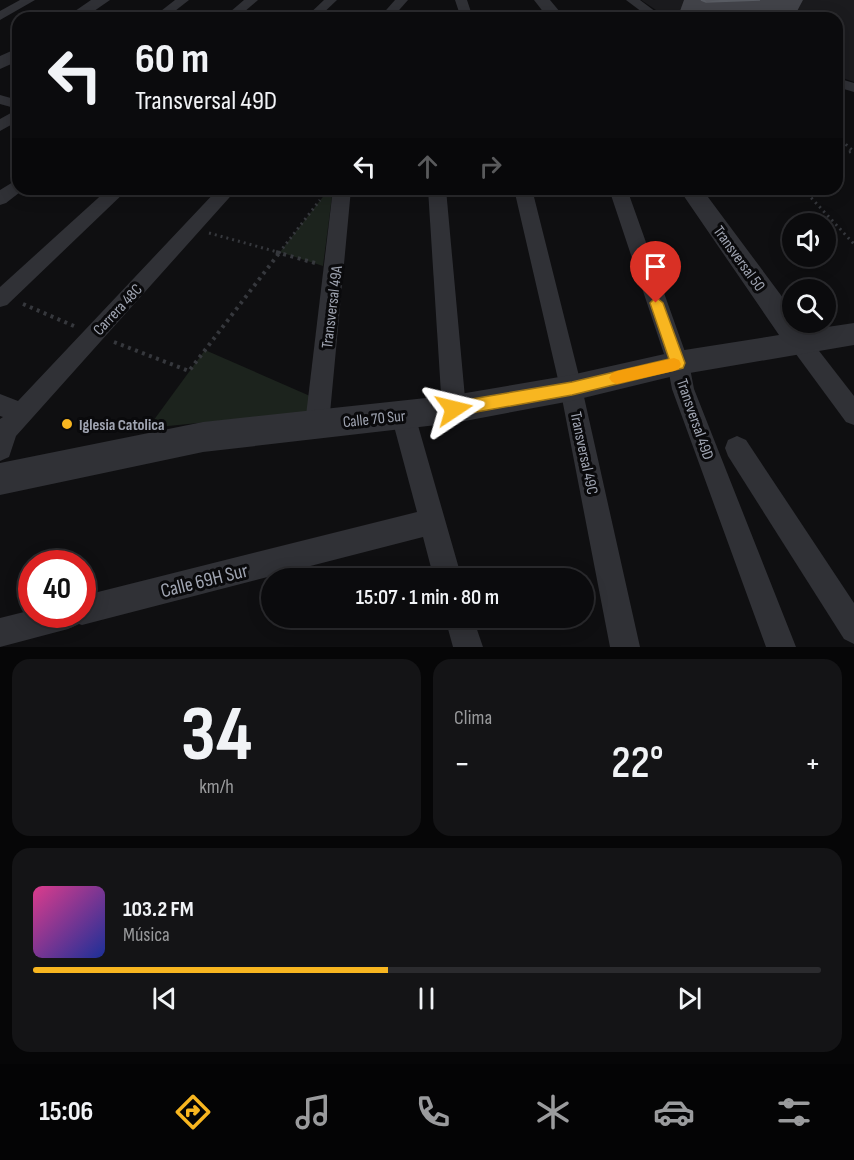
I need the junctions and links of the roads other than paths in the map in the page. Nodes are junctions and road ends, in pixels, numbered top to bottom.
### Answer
1 (29, 0) edge
2 (102, 0) edge
3 (183, 0) edge
4 (252, 0) edge
5 (331, 0) edge
6 (402, 0) edge
7 (542, 0) edge
8 (632, 0) edge
9 (83, 12) edge
10 (166, 12) edge
11 (237, 12) edge
12 (318, 12) edge
13 (391, 12) edge
14 (552, 12) edge
15 (649, 12) edge
16 (0, 16) edge
17 (12, 190) edge
18 (112, 195) edge
19 (222, 195) edge
20 (341, 195) edge
21 (437, 195) edge
22 (525, 195) edge
23 (620, 195) edge
24 (694, 195) edge
25 (0, 200) edge
26 (1, 297) edge
27 (852, 338) edge
28 (801, 344) junction
29 (678, 363) junction
30 (572, 388) junction
31 (454, 409) junction
32 (854, 414) edge
33 (403, 415) junction
34 (7, 424) edge
35 (317, 424) junction
36 (737, 448) dead end
37 (0, 479) edge
38 (431, 522) junction
39 (445, 568) edge
40 (96, 607) edge
41 (19, 628) edge
42 (462, 628) edge
43 (854, 629) edge
44 (0, 633) edge
45 (468, 647) edge
46 (625, 647) edge
47 (781, 647) edge

1 - 16 street
2 - 9 street
3 - 10 street
4 - 11 street
5 - 12 street
6 - 13 street
7 - 14 street
8 - 15 street
17 - 25 street
18 - 26 street
19 - 34 street, Carrera 48C
20 - 35 street, Transversal 49A
21 - 31 street
22 - 30 street, Transversal 49C
23 - 29 street, Transversal 49D
24 - 28 street, Transversal 50
27 - 28 street, Calle 70 Sur
28 - 29 street, Calle 70 Sur
28 - 32 street, Transversal 50
29 - 30 street, Calle 70 Sur
29 - 47 street, Transversal 49D
30 - 31 street, Calle 70 Sur
30 - 46 street, Transversal 49C
31 - 33 street, Calle 70 Sur
33 - 35 street, Calle 70 Sur
33 - 38 street
35 - 37 street, Calle 70 Sur
36 - 43 street
38 - 39 street
38 - 40 street, Calle 69H Sur
41 - 44 street
42 - 45 street

